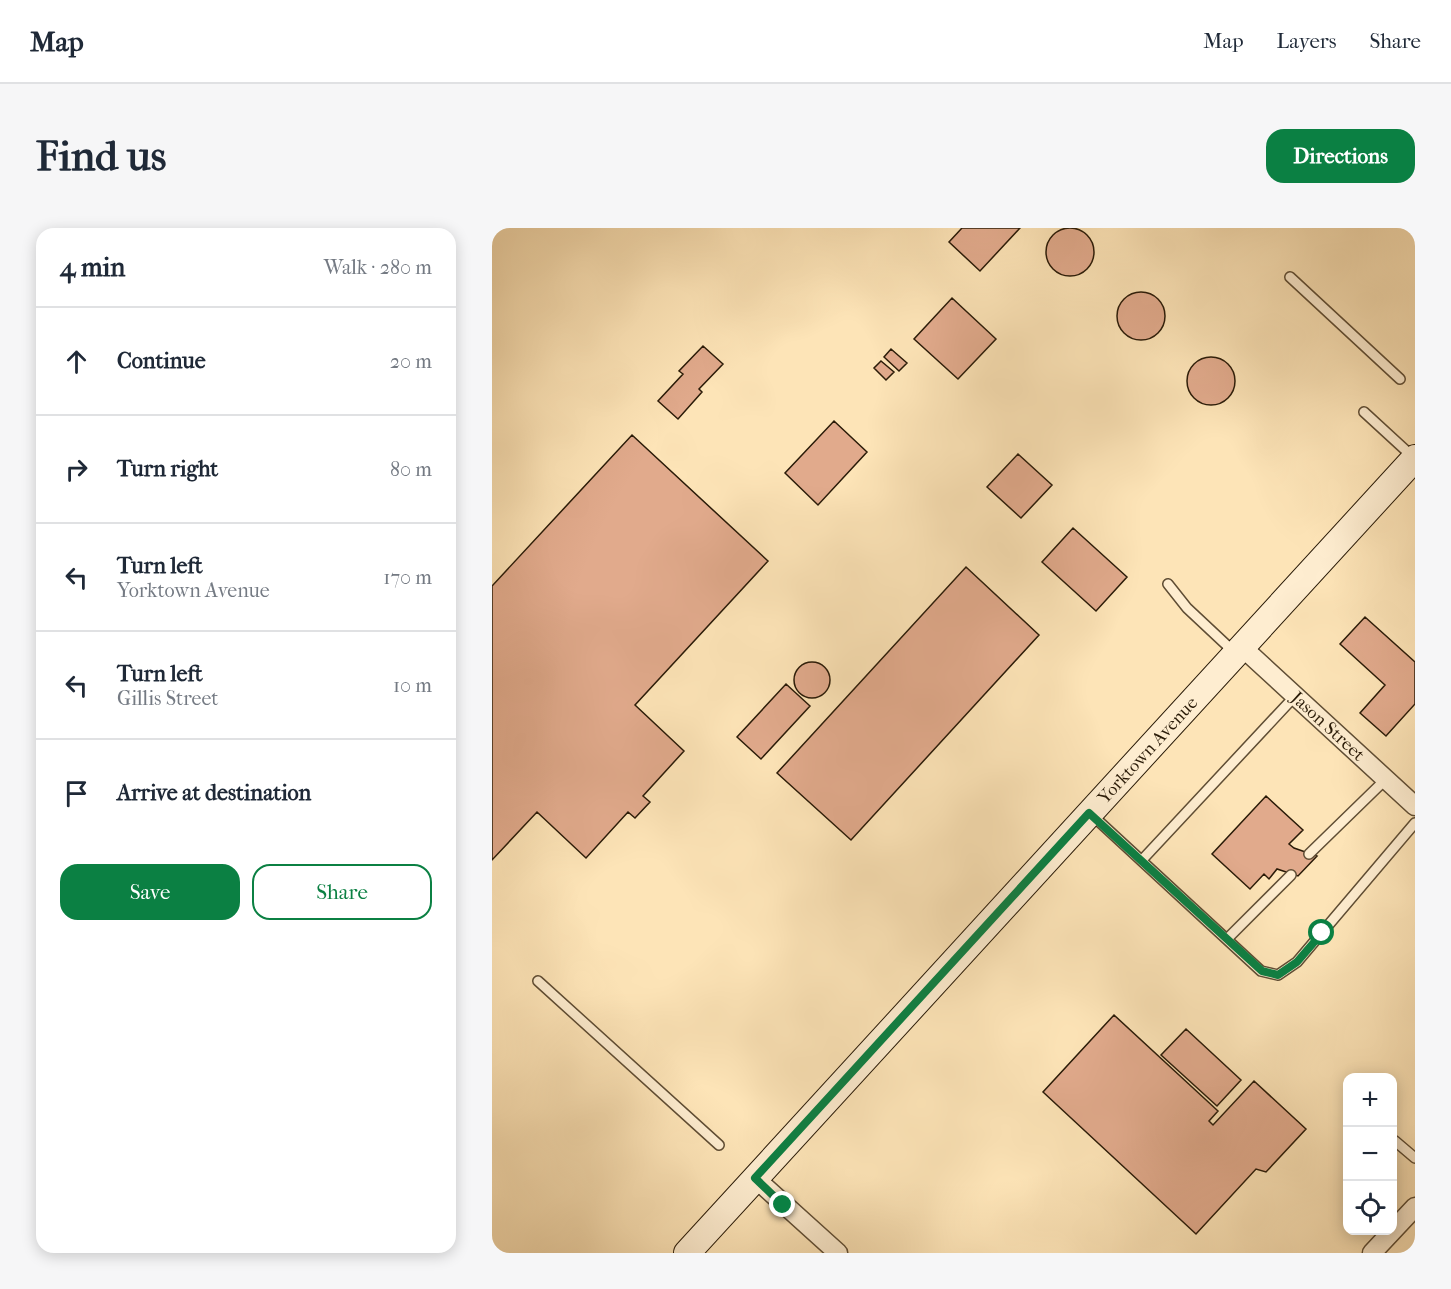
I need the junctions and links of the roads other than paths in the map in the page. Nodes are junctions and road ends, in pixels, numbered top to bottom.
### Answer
1 (1290, 277) dead end
2 (1400, 379) dead end
3 (1364, 412) dead end
4 (1415, 458) edge
5 (1168, 584) dead end
6 (1239, 650) junction
7 (1295, 696) junction
8 (1386, 779) junction
9 (1415, 806) edge
10 (1089, 813) junction
11 (1415, 823) edge
12 (1309, 854) dead end
13 (1142, 860) junction
14 (1291, 875) dead end
15 (1227, 939) junction
16 (538, 981) dead end
17 (1397, 1143) edge
18 (719, 1145) dead end
19 (1415, 1158) edge
20 (755, 1178) junction
21 (1415, 1206) edge
22 (687, 1253) edge
23 (838, 1253) edge
24 (1372, 1253) edge

1 - 2 lane
3 - 4 lane
4 - 6 main road, Yorktown Avenue
5 - 6 lane
6 - 7 street, Jason Street
6 - 10 main road, Yorktown Avenue
7 - 8 street, Jason Street
7 - 13 lane
8 - 9 street, Jason Street
8 - 12 lane
10 - 13 lane
10 - 20 main road, Yorktown Avenue
11 - 15 lane
13 - 15 lane
14 - 15 lane
16 - 18 lane
17 - 19 lane
20 - 22 main road, Yorktown Avenue
20 - 23 street
21 - 24 street

